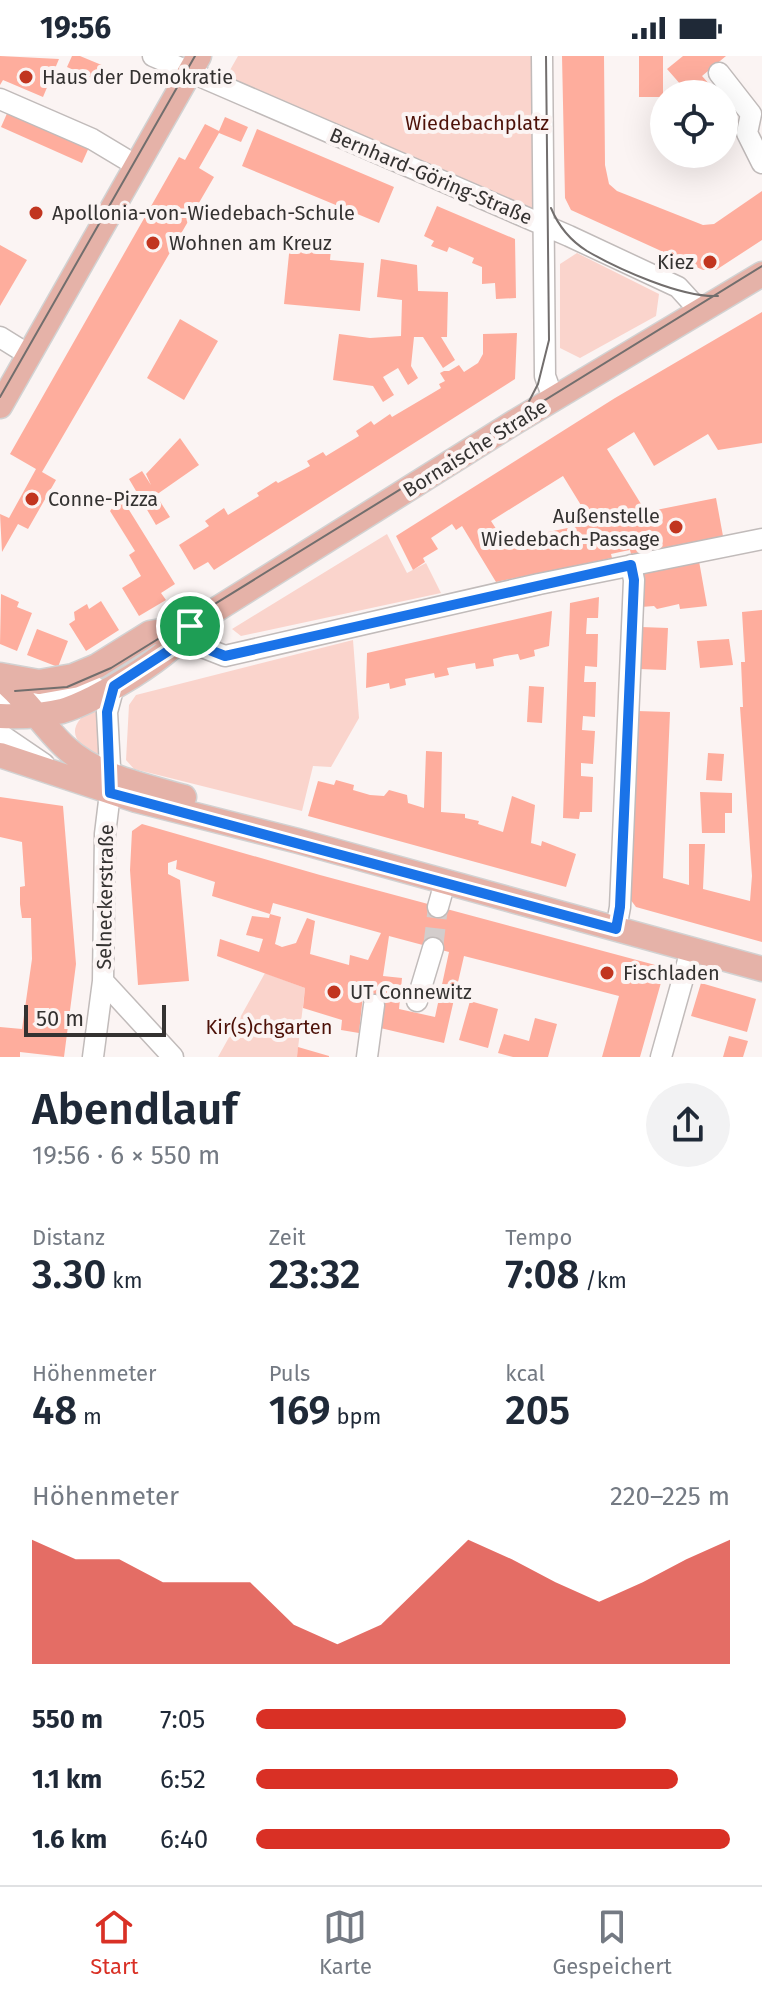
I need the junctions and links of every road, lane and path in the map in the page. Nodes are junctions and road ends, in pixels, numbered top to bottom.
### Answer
1 (153, 56) edge
2 (542, 56) edge
3 (194, 64) edge
4 (719, 73) dead end
5 (0, 99) edge
6 (762, 163) edge
7 (137, 166) junction
8 (545, 226) junction
9 (762, 274) edge
10 (699, 310) junction
11 (0, 337) edge
12 (29, 355) junction
13 (553, 398) junction
14 (0, 406) edge
15 (762, 539) edge
16 (631, 565) junction
17 (190, 628) junction
18 (114, 686) junction
19 (11, 692) edge
20 (0, 716) edge
21 (0, 734) edge
22 (0, 755) edge
23 (110, 784) junction
24 (445, 882) junction
25 (438, 907) tunnel mouth
26 (616, 929) junction
27 (433, 948) tunnel mouth
28 (691, 950) junction
29 (762, 969) edge
30 (103, 981) junction
31 (417, 1001) dead end
32 (374, 1005) dead end
33 (93, 1057) edge
34 (173, 1057) edge
35 (367, 1057) edge
36 (661, 1057) edge

1 - 3 street, Bernhard-Göring-Straße
2 - 8 street
3 - 7 main road
3 - 8 street, Bernhard-Göring-Straße
4 - 6 street
5 - 7 street
7 - 12 main road
8 - 10 street, Bernhard-Göring-Straße
8 - 13 street
9 - 10 main road, Bornaische Straße
10 - 13 main road, Bornaische Straße
11 - 12 street
12 - 14 main road
13 - 17 main road, Bornaische Straße
15 - 16 street
16 - 17 street
16 - 26 street
17 - 18 main road, Bornaische Straße
17 - 19 main road, Bornaische Straße
17 - 19 street
18 - 19 main road, Bornaische Straße
18 - 23 street, Selneckerstraße
19 - 20 main road
19 - 23 main road
21 - 23 street
22 - 23 main road
23 - 24 main road
23 - 30 street, Selneckerstraße
24 - 25 street
24 - 26 main road
26 - 28 main road
27 - 31 street
28 - 29 main road
28 - 36 street
30 - 33 street, Selneckerstraße
30 - 34 street
32 - 35 street

